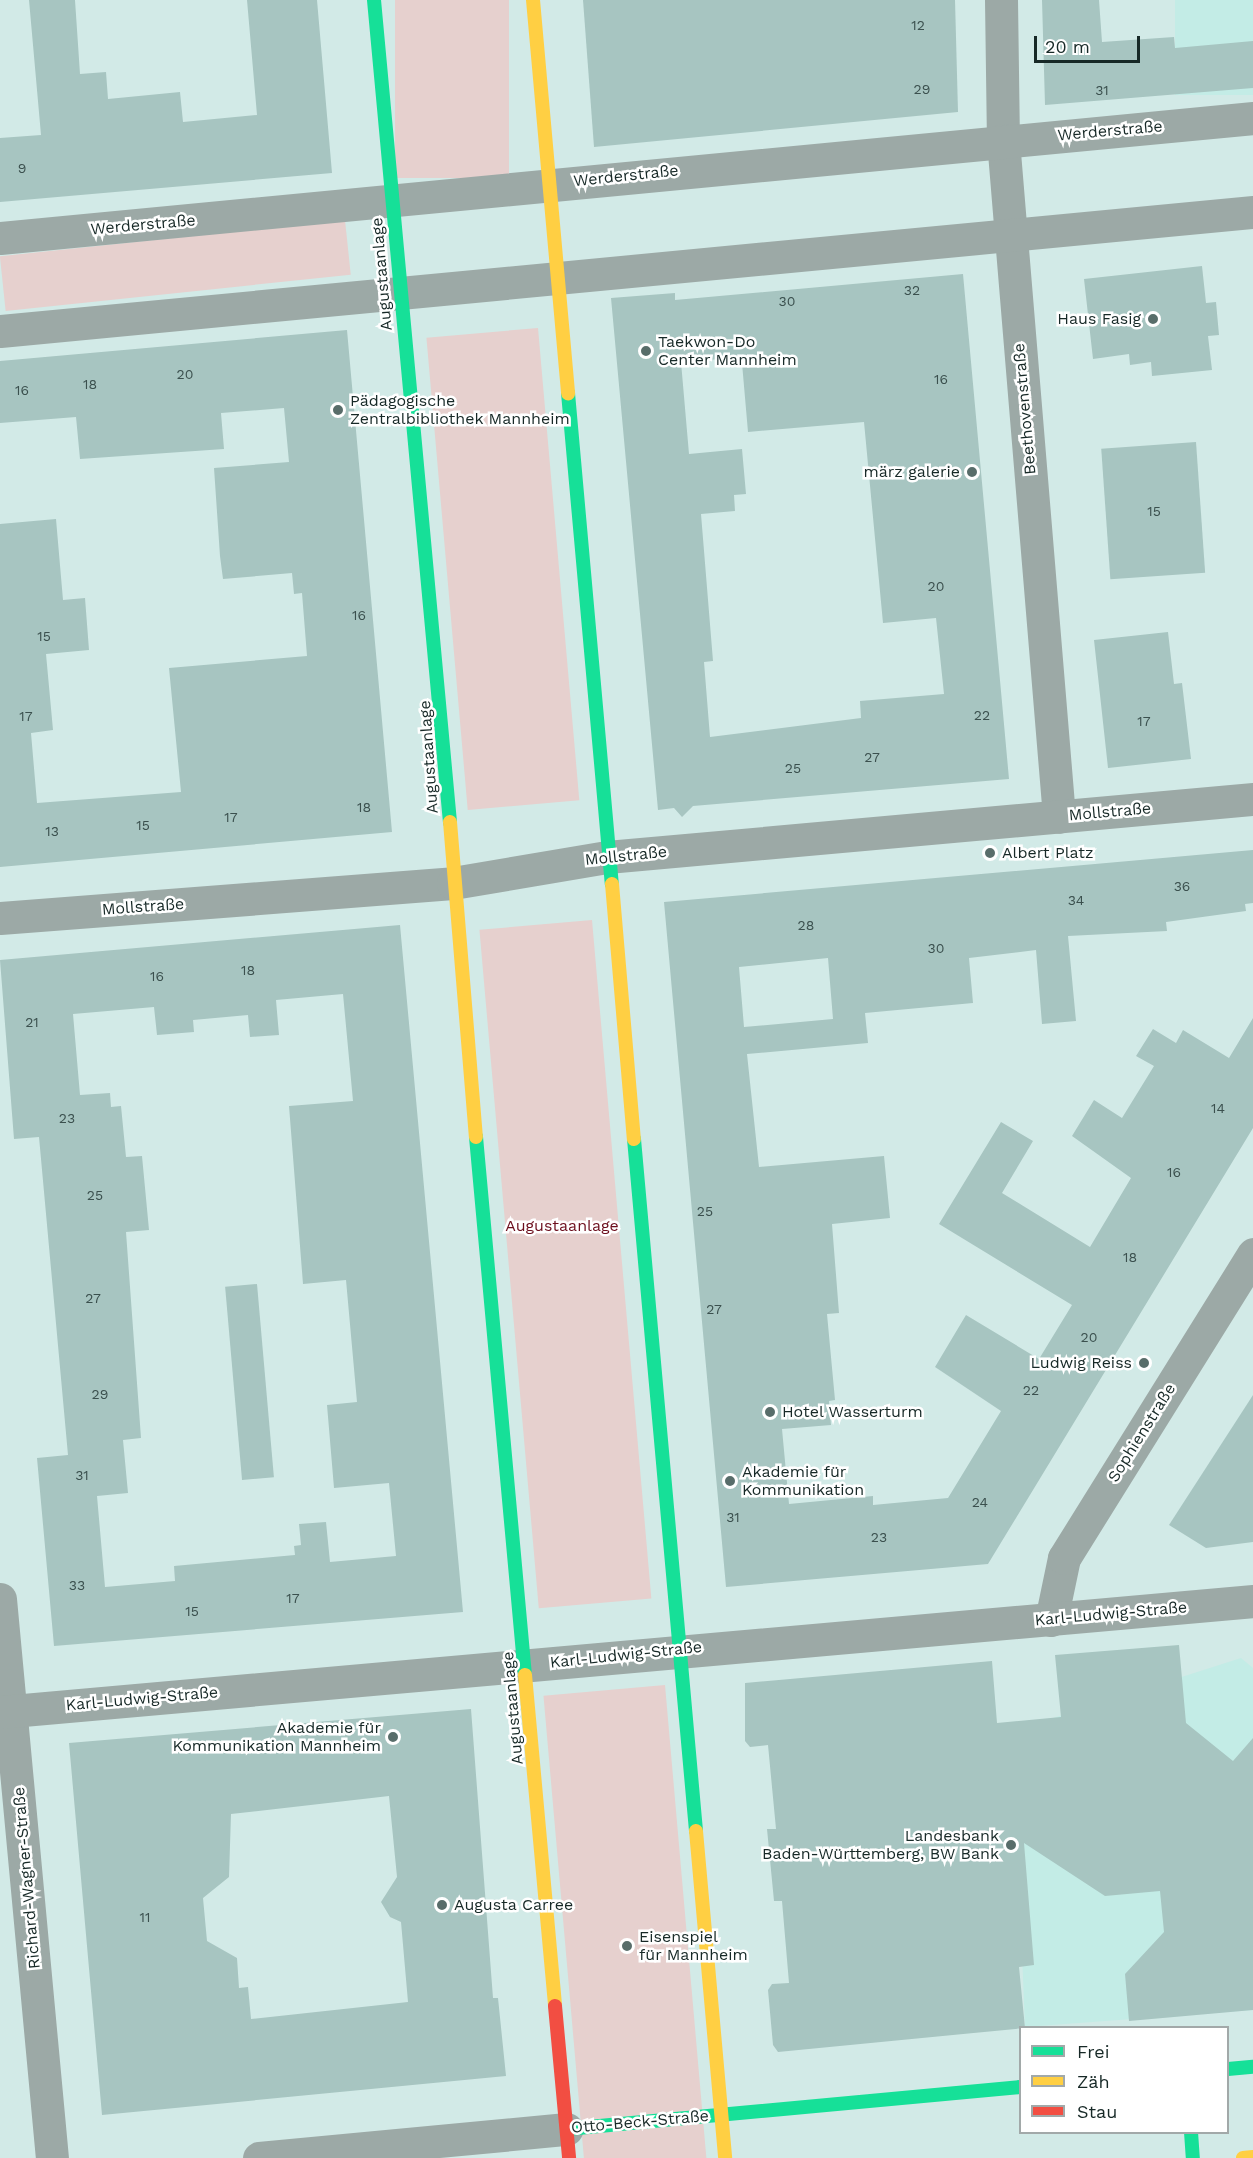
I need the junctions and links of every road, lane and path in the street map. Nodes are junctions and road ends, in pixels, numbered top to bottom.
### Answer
1 (374, 0) edge
2 (533, 0) edge
3 (1001, 0) edge
4 (1253, 118) edge
5 (1003, 140) junction
6 (548, 184) junction
7 (392, 202) junction
8 (1253, 212) edge
9 (1011, 234) junction
10 (0, 238) edge
11 (556, 274) junction
12 (400, 293) junction
13 (0, 331) edge
14 (1253, 800) edge
15 (1059, 817) junction
16 (607, 857) junction
17 (453, 883) junction
18 (0, 918) edge
19 (1253, 1254) edge
20 (0, 1599) edge
21 (1253, 1601) edge
22 (1052, 1620) junction
23 (679, 1650) junction
24 (526, 1665) junction
25 (6, 1711) edge
26 (1253, 2067) edge
27 (1229, 2069) edge
28 (1019, 2087) edge
29 (721, 2115) junction
30 (1191, 2134) edge
31 (568, 2144) edge
32 (1253, 2157) edge
33 (52, 2158) edge
34 (259, 2158) edge
35 (725, 2158) edge
36 (1193, 2158) edge
37 (1244, 2158) edge

1 - 7 main road, Augustaanlage
2 - 6 main road
3 - 5 street, Beethovenstraße
4 - 5 street, Werderstraße
5 - 6 street, Werderstraße
5 - 9 street, Beethovenstraße
6 - 7 street, Werderstraße
6 - 11 main road
7 - 10 street, Werderstraße
7 - 12 main road, Augustaanlage
8 - 9 street
9 - 11 street
9 - 15 street, Beethovenstraße
11 - 12 street
11 - 16 main road
12 - 13 street
12 - 17 main road, Augustaanlage
14 - 15 street, Mollstraße
15 - 16 street, Mollstraße
16 - 17 street, Mollstraße
16 - 23 main road
17 - 18 street, Mollstraße
17 - 24 main road, Augustaanlage
19 - 22 street, Sophienstraße
20 - 25 street, Richard-Wagner-Straße
21 - 22 street, Karl-Ludwig-Straße
22 - 23 street, Karl-Ludwig-Straße
23 - 24 street, Karl-Ludwig-Straße
23 - 29 main road
24 - 25 street, Karl-Ludwig-Straße
24 - 31 main road, Augustaanlage
25 - 33 street, Richard-Wagner-Straße
26 - 27 main road
28 - 29 main road, Otto-Beck-Straße
29 - 31 main road, Otto-Beck-Straße
29 - 35 main road
30 - 36 main road
31 - 34 street, Otto-Beck-Straße
32 - 37 main road

